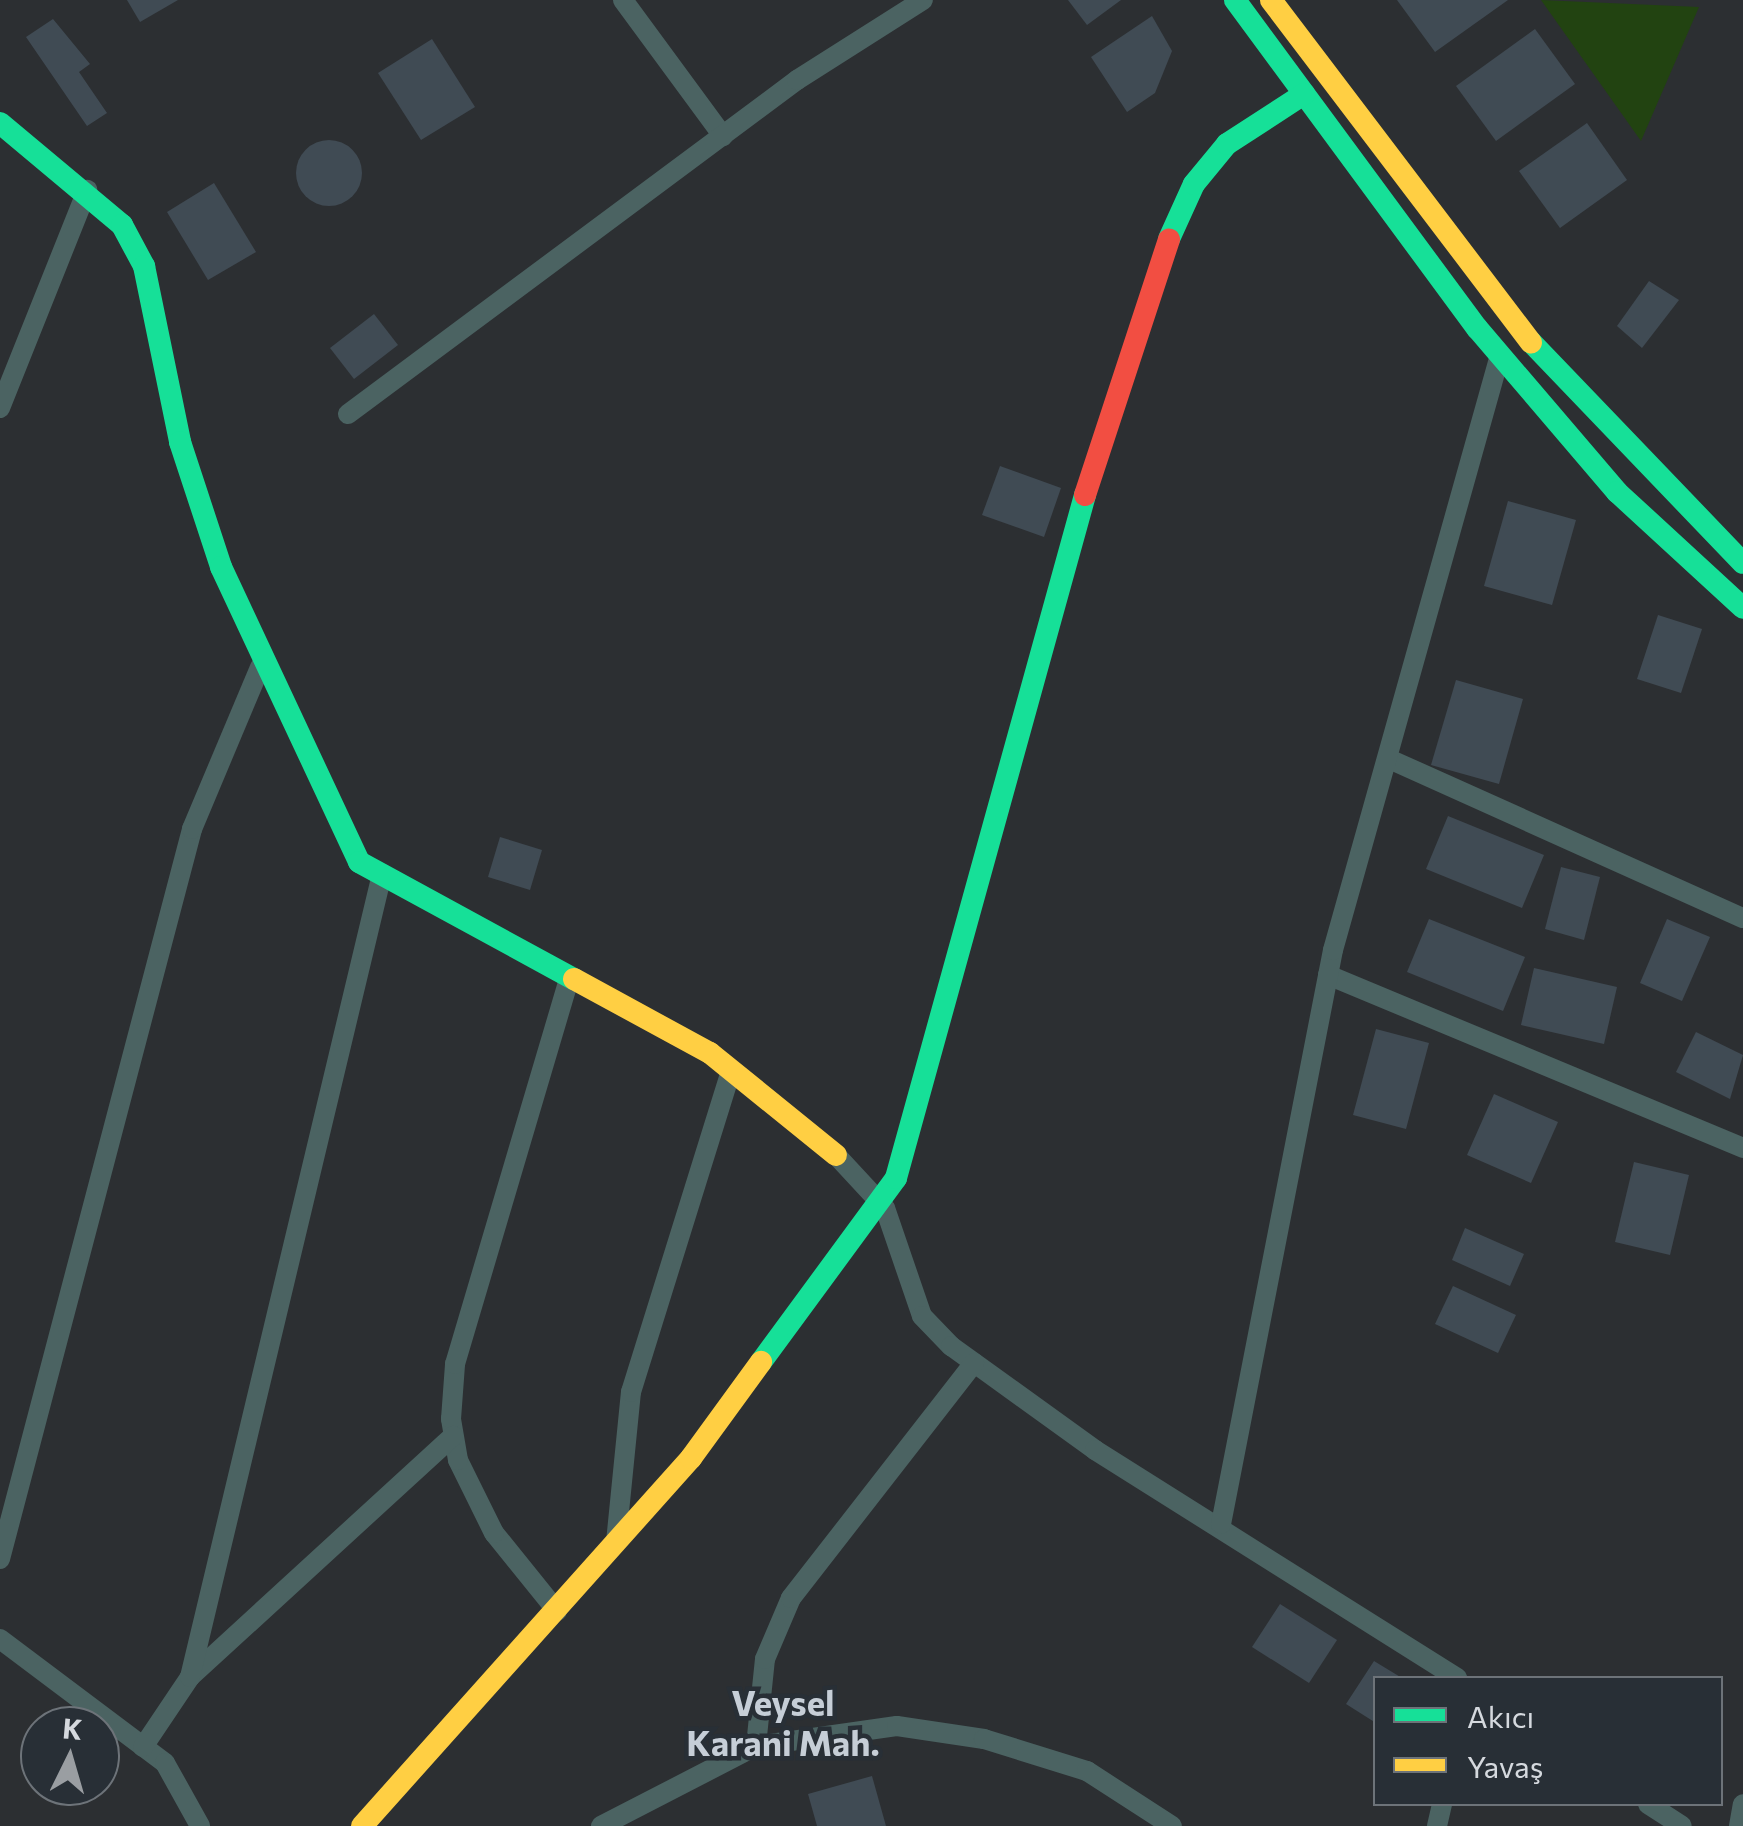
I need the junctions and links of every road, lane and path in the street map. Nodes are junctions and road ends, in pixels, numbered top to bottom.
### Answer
1 (623, 0) edge
2 (922, 0) edge
3 (1235, 0) edge
4 (1271, 0) edge
5 (1304, 94) junction
6 (0, 125) edge
7 (723, 136) junction
8 (87, 190) junction
9 (1500, 355) junction
10 (0, 408) edge
11 (348, 414) dead end
12 (1743, 562) edge
13 (1743, 608) edge
14 (260, 666) junction
15 (1388, 759) junction
16 (382, 874) junction
17 (1743, 918) edge
18 (1328, 975) junction
19 (570, 976) junction
20 (731, 1070) junction
21 (1743, 1148) edge
22 (836, 1155) joint
23 (876, 1198) junction
24 (974, 1363) junction
25 (454, 1436) junction
26 (1220, 1524) junction
27 (616, 1544) junction
28 (0, 1559) edge
29 (557, 1611) junction
30 (0, 1638) edge
31 (1453, 1676) edge
32 (190, 1677) junction
33 (756, 1746) junction
34 (143, 1747) junction
35 (1743, 1804) edge
36 (1651, 1806) edge
37 (200, 1826) edge
38 (362, 1826) edge
39 (601, 1826) edge
40 (1172, 1826) edge
41 (1682, 1826) edge
42 (1739, 1826) edge

1 - 7 street
2 - 7 street
3 - 5 main road
4 - 12 main road
5 - 9 main road
5 - 23 main road
6 - 8 main road
7 - 11 street
8 - 10 street
8 - 14 main road
9 - 13 main road
9 - 15 street
14 - 16 main road
14 - 28 street
15 - 17 street
15 - 18 street
16 - 19 main road
16 - 32 street
18 - 21 street
18 - 26 street
19 - 20 main road
19 - 25 street
20 - 22 main road
20 - 27 street
22 - 23 street
23 - 24 street
23 - 27 main road
24 - 26 street
24 - 33 street
25 - 29 street
25 - 32 street
26 - 31 street
27 - 29 main road
29 - 38 main road
30 - 34 street
32 - 34 street
33 - 39 street
33 - 40 street
34 - 37 street
35 - 42 street
36 - 41 street

